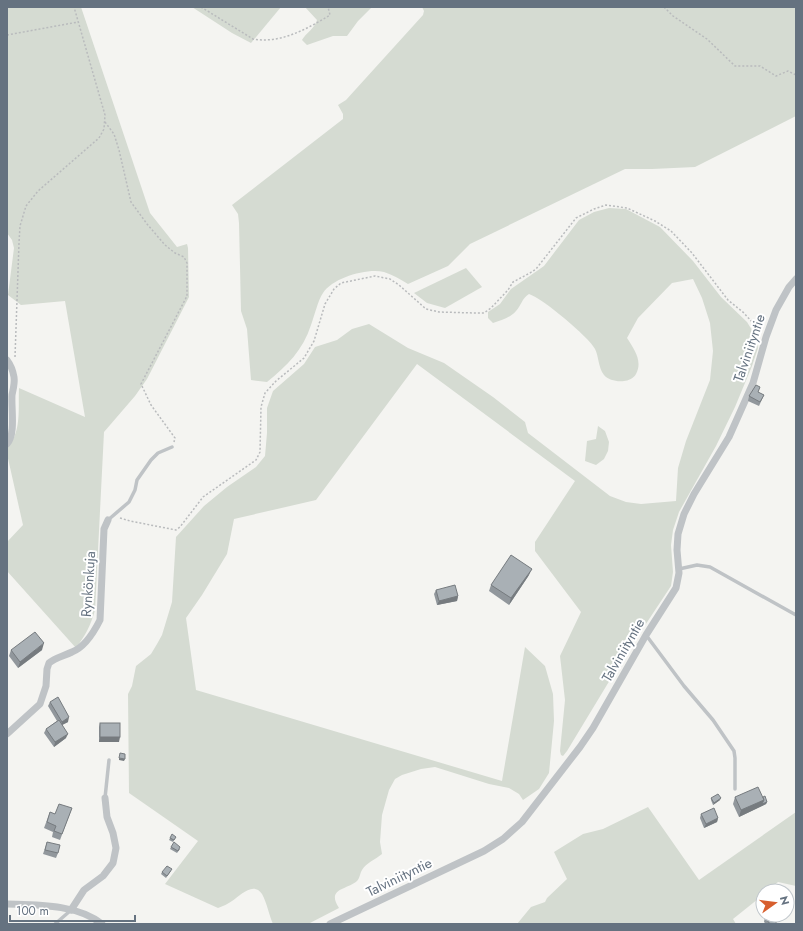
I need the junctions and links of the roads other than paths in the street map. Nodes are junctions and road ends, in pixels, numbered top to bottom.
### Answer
1 (796, 279) edge
2 (11, 361) edge
3 (7, 444) edge
4 (172, 447) road end
5 (110, 518) joint
6 (679, 569) junction
7 (796, 615) edge
8 (646, 635) junction
9 (7, 734) edge
10 (109, 760) dead end
11 (735, 788) dead end
12 (106, 798) joint
13 (7, 904) edge
14 (71, 910) junction
15 (55, 924) edge
16 (102, 924) edge
17 (330, 924) edge

1 - 6 street, Talviniityntie
2 - 3 street
4 - 5 lane
5 - 9 street, Rynkönkuja
6 - 7 lane
6 - 8 street, Talviniityntie
8 - 11 lane
8 - 17 street, Talviniityntie
10 - 12 lane
12 - 14 street
13 - 14 street
14 - 15 lane
14 - 16 street

